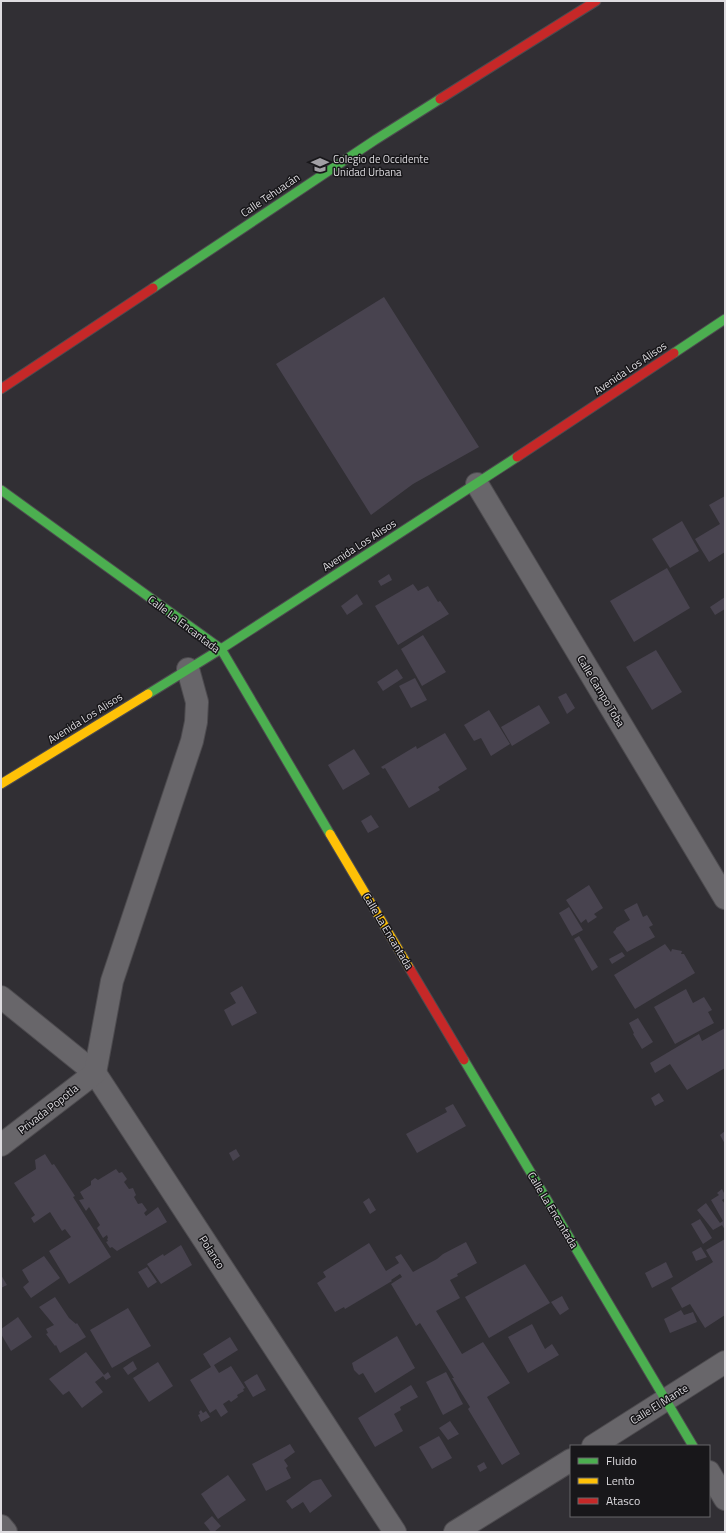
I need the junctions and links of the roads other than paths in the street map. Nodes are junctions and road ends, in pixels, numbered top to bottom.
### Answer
1 (596, 1) edge
2 (725, 319) edge
3 (1, 389) edge
4 (477, 484) junction
5 (1, 490) edge
6 (220, 648) junction
7 (188, 669) junction
8 (1, 784) edge
9 (725, 898) edge
10 (1, 997) edge
11 (95, 1073) junction
12 (1, 1145) edge
13 (725, 1362) edge
14 (666, 1400) junction
15 (595, 1445) edge
16 (692, 1445) edge
17 (570, 1461) edge
18 (710, 1474) edge
19 (725, 1499) edge
20 (1, 1526) edge
21 (6, 1532) edge
22 (395, 1532) edge
23 (455, 1532) edge

1 - 3 street, Calle Tehuacán
2 - 4 street, Avenida Los Alisos
4 - 6 street, Avenida Los Alisos
4 - 9 street, Calle Campo Toba
5 - 6 street, Calle La Encantada
6 - 7 street, Avenida Los Alisos
6 - 14 street, Calle La Encantada
7 - 8 street, Avenida Los Alisos
7 - 11 street
10 - 11 street, Polanco
11 - 12 street, Privada Popotla
11 - 22 street, Polanco
13 - 14 street, Calle El Mante
14 - 15 street, Calle El Mante
14 - 16 street, Calle La Encantada
17 - 23 street
18 - 19 street
20 - 21 street

